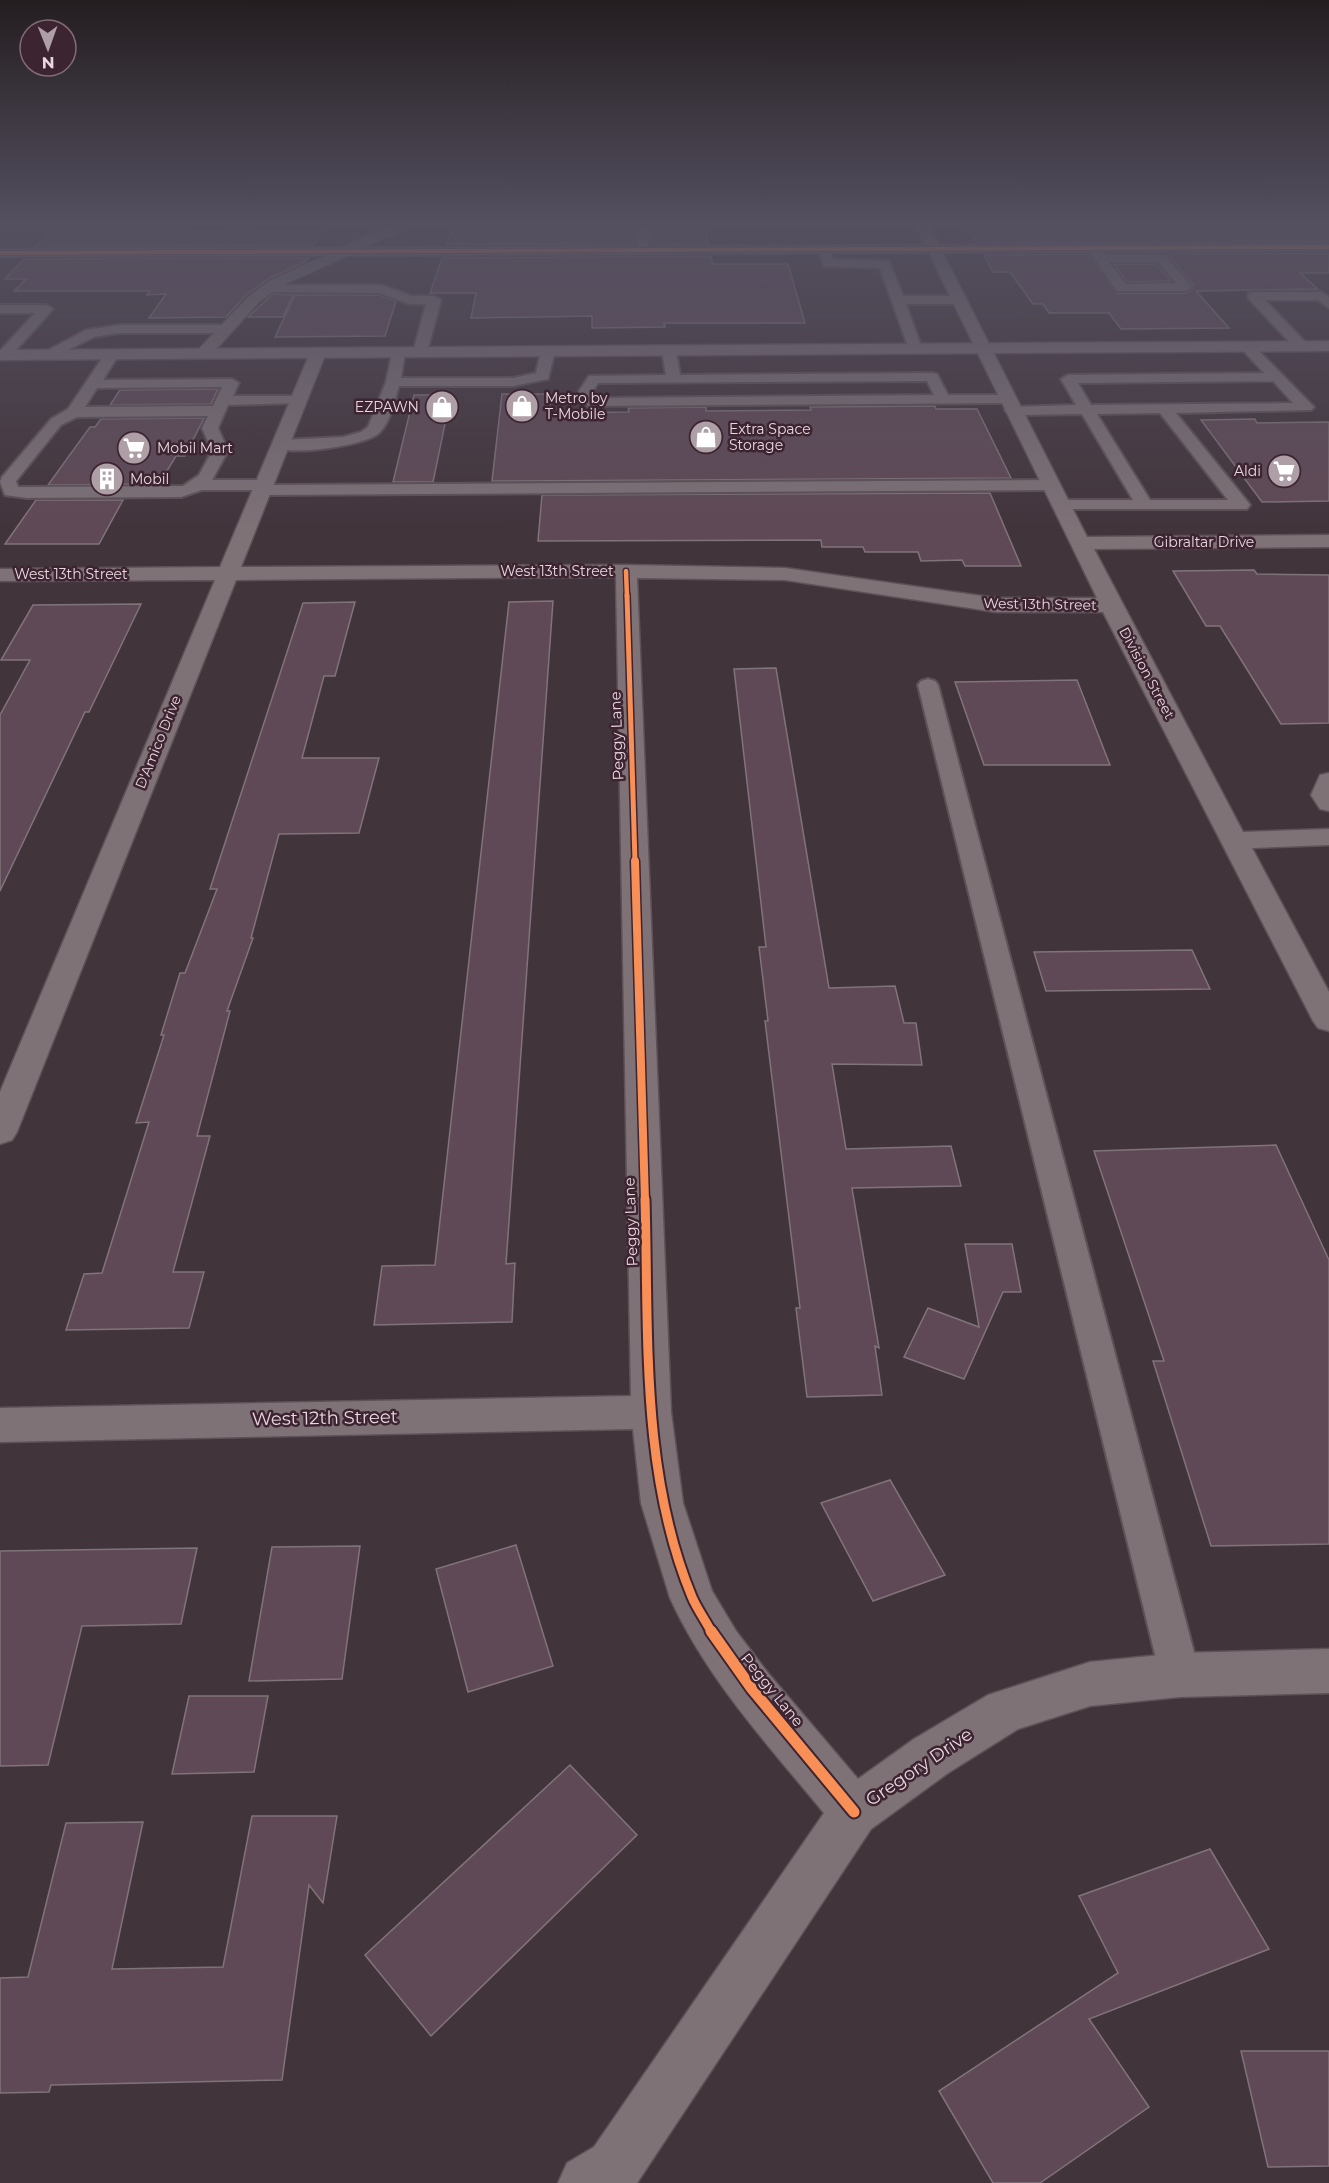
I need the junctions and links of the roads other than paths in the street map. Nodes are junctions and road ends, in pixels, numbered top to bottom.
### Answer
1 (29, 327) edge
2 (427, 327) edge
3 (907, 327) edge
4 (972, 327) edge
5 (1283, 327) edge
6 (226, 329) joint
7 (1301, 346) junction
8 (1329, 346) edge
9 (1247, 347) junction
10 (915, 349) junction
11 (982, 349) junction
12 (548, 351) junction
13 (669, 351) junction
14 (399, 352) junction
15 (420, 352) junction
16 (318, 353) junction
17 (112, 354) junction
18 (203, 354) junction
19 (2, 355) edge
20 (46, 355) junction
21 (1277, 377) junction
22 (674, 379) junction
23 (393, 382) junction
24 (92, 384) junction
25 (298, 399) junction
26 (943, 399) junction
27 (1010, 404) junction
28 (220, 406) junction
29 (1165, 409) junction
30 (1086, 410) junction
31 (74, 412) junction
32 (280, 445) junction
33 (201, 485) junction
34 (262, 488) junction
35 (1056, 495) junction
36 (1145, 505) junction
37 (1329, 541) edge
38 (1080, 543) junction
39 (626, 571) junction
40 (226, 573) junction
41 (0, 575) edge
42 (1111, 605) junction
43 (928, 685) dead end
44 (1329, 781) edge
45 (1329, 803) edge
46 (1329, 837) edge
47 (1235, 840) junction
48 (1329, 1021) edge
49 (0, 1132) edge
50 (651, 1412) junction
51 (0, 1425) edge
52 (1329, 1671) edge
53 (1180, 1675) junction
54 (854, 1812) junction
55 (587, 2183) edge

1 - 19 lane
2 - 15 lane
3 - 10 lane
4 - 11 street, Division Street
5 - 7 lane
6 - 18 street
6 - 20 lane
7 - 8 main road
7 - 9 main road
9 - 11 main road
9 - 21 lane
10 - 11 main road
10 - 13 main road
11 - 27 street, Division Street
12 - 13 main road
12 - 15 main road
12 - 23 lane
13 - 22 lane
14 - 15 main road
14 - 16 main road
14 - 23 lane
16 - 18 main road
16 - 25 street, D'Amico Drive
17 - 18 main road
17 - 20 main road
17 - 24 lane
19 - 20 main road
21 - 29 lane
21 - 30 lane
22 - 26 lane
22 - 26 lane
23 - 32 lane
24 - 28 lane
24 - 31 lane
25 - 28 lane
25 - 32 street, D'Amico Drive
26 - 27 lane
27 - 30 lane
27 - 35 street, Division Street
28 - 31 lane
28 - 33 lane
29 - 30 lane
29 - 36 lane
30 - 36 lane
31 - 33 lane
32 - 34 street, D'Amico Drive
33 - 34 lane
34 - 35 lane
34 - 40 street, D'Amico Drive
35 - 36 lane
35 - 38 street, Division Street
37 - 38 street, Gibraltar Drive
38 - 42 street, Division Street
39 - 40 street, West 13th Street
39 - 42 street, West 13th Street
39 - 50 street, Peggy Lane
40 - 41 street, West 13th Street
40 - 49 street, D'Amico Drive
42 - 47 street, Division Street
43 - 53 lane
44 - 45 street
46 - 47 street
47 - 48 street, Division Street
50 - 51 street, West 12th Street
50 - 54 street, Peggy Lane
52 - 53 street, Gregory Drive
53 - 54 street, Gregory Drive
54 - 55 street, Gregory Drive

